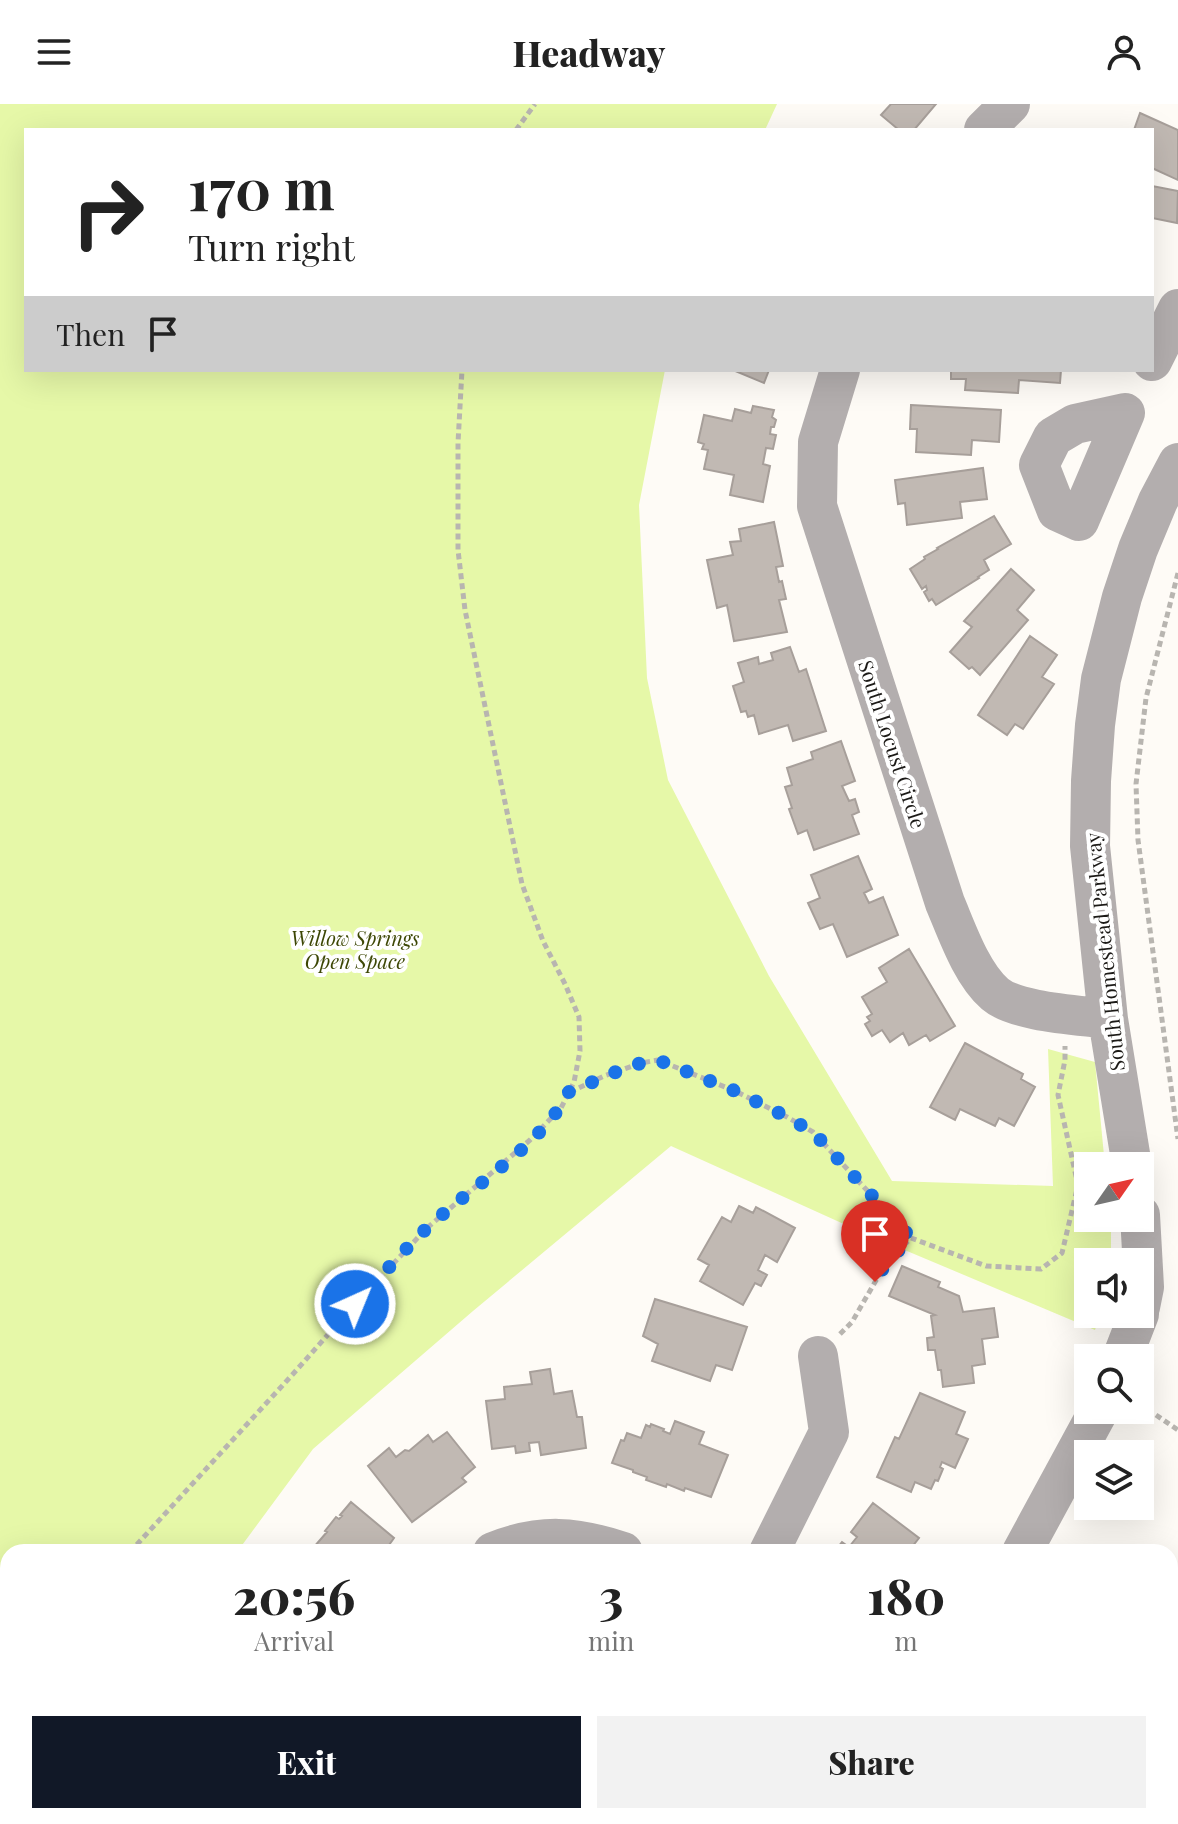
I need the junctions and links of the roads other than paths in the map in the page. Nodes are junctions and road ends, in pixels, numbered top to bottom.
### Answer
1 (1010, 104) edge
2 (986, 128) edge
3 (1178, 309) edge
4 (1154, 357) edge
5 (839, 372) edge
6 (1146, 372) edge
7 (1125, 413) dead end
8 (1178, 463) edge
9 (1108, 1019) junction
10 (1130, 1152) edge
11 (818, 1356) road end
12 (1091, 1424) edge
13 (514, 1544) edge
14 (600, 1544) edge
15 (773, 1544) edge
16 (1026, 1544) edge

1 - 2 street
3 - 4 street
5 - 9 street, South Locust Circle
6 - 7 street
8 - 9 street, South Homestead Parkway
9 - 10 street, South Homestead Parkway
11 - 15 street
12 - 16 street
13 - 14 street

